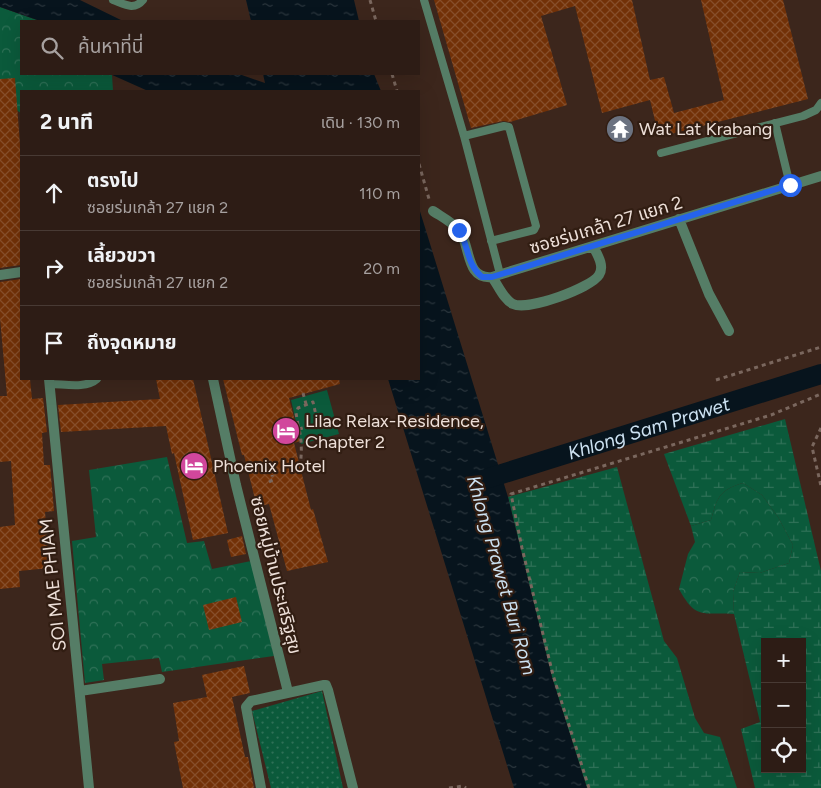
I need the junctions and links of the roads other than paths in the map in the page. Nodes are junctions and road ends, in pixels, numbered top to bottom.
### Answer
1 (113, 0) edge
2 (143, 0) edge
3 (424, 0) edge
4 (821, 103) edge
5 (775, 123) junction
6 (464, 136) junction
7 (661, 153) dead end
8 (821, 176) edge
9 (790, 185) junction
10 (433, 212) road end
11 (679, 219) junction
12 (491, 241) junction
13 (593, 246) junction
14 (20, 272) edge
15 (0, 274) edge
16 (496, 276) junction
17 (728, 331) dead end
18 (96, 380) edge
19 (213, 380) edge
20 (50, 381) edge
21 (160, 679) dead end
22 (80, 690) junction
23 (288, 692) junction
24 (89, 788) edge
25 (261, 788) edge
26 (353, 788) edge

1 - 2 lane
3 - 6 lane
4 - 5 lane
5 - 7 lane
5 - 9 lane
6 - 12 lane
6 - 12 lane
8 - 9 street, ซอยร่มเกล้า 27 แยก 2
9 - 11 street, ซอยร่มเกล้า 27 แยก 2
10 - 16 street
11 - 13 street, ซอยร่มเกล้า 27 แยก 2
11 - 17 street
12 - 16 lane
13 - 16 street, ซอยร่มเกล้า 27 แยก 2
13 - 16 street
14 - 15 street
18 - 20 lane
19 - 23 street, ซอยหมู่บ้านประเสริฐสุข
20 - 22 street, SOI MAE PHIAM
21 - 22 street
22 - 24 street, SOI MAE PHIAM
23 - 25 street
23 - 26 street

